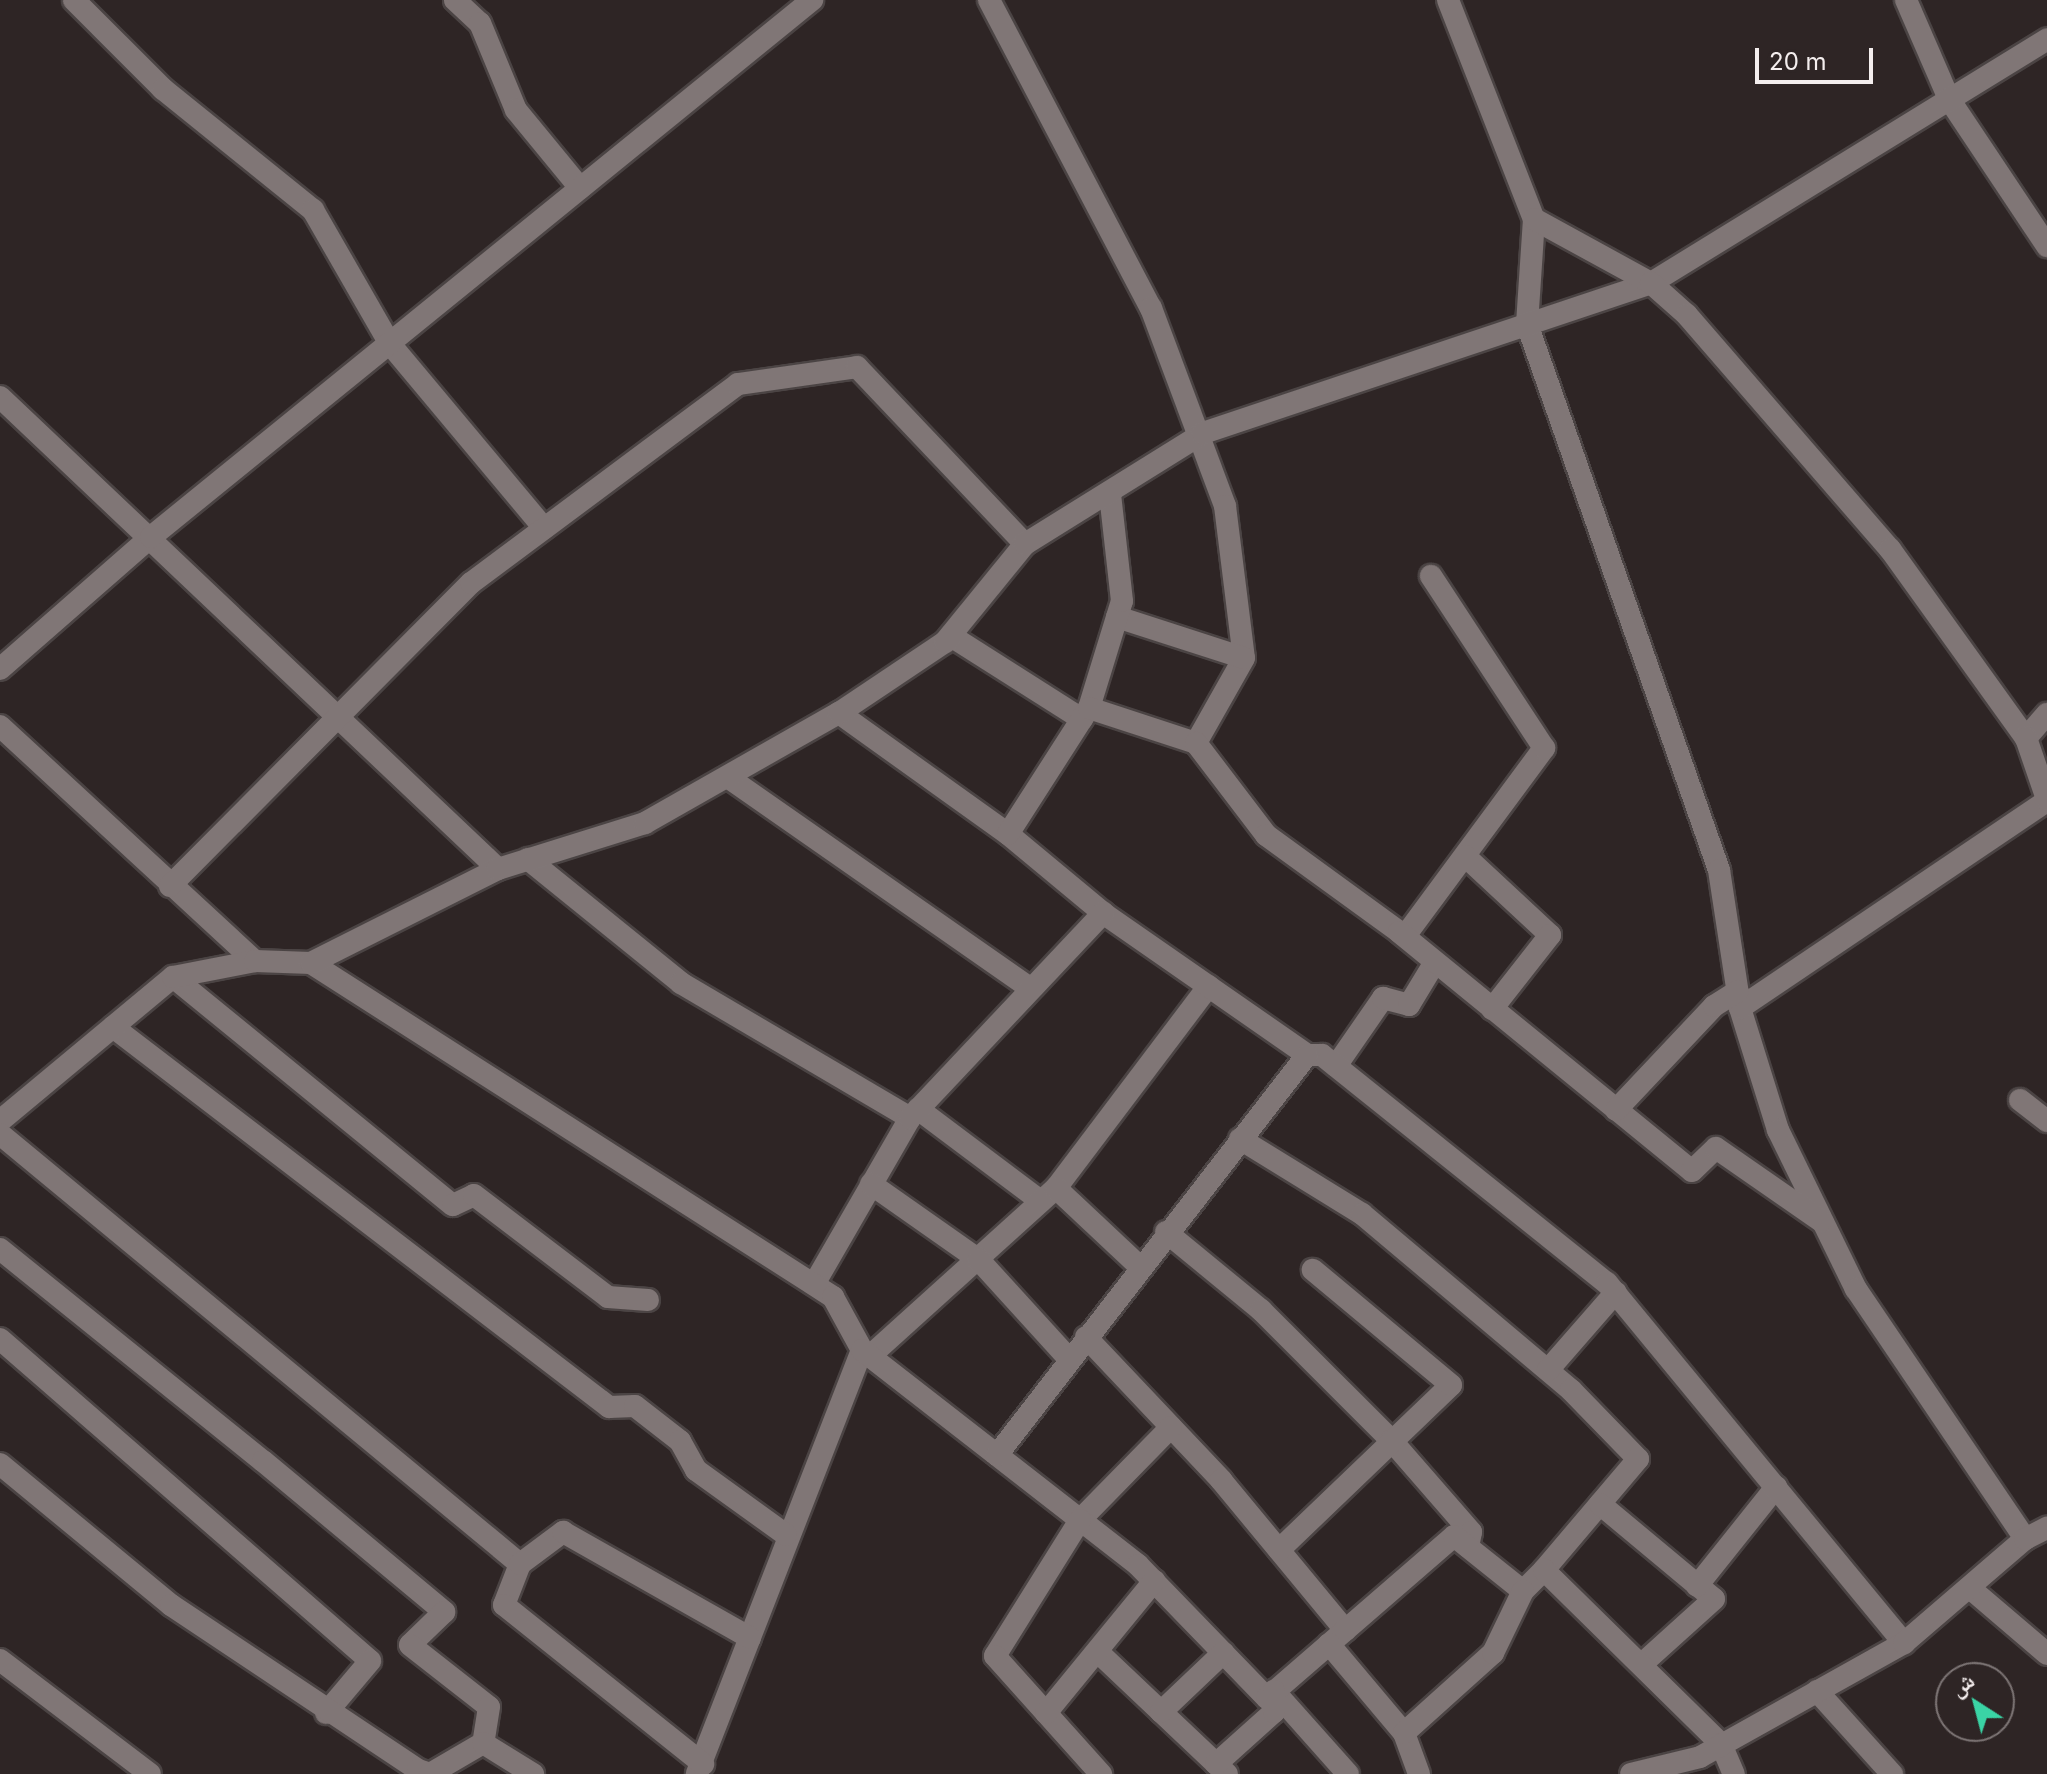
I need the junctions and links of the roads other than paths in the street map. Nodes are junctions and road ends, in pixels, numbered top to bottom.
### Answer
1 (74, 0) edge
2 (455, 0) edge
3 (812, 0) edge
4 (989, 0) edge
5 (1448, 0) edge
6 (1906, 0) edge
7 (2047, 39) edge
8 (1949, 99) junction
9 (580, 188) junction
10 (1534, 219) junction
11 (2047, 246) edge
12 (1651, 283) junction
13 (1527, 324) junction
14 (390, 344) junction
15 (0, 397) edge
16 (1203, 433) junction
17 (1110, 494) junction
18 (544, 528) junction
19 (151, 537) junction
20 (1025, 544) junction
21 (1431, 576) dead end
22 (1117, 617) junction
23 (951, 636) junction
24 (1244, 658) junction
25 (0, 669) edge
26 (839, 713) junction
27 (1086, 713) junction
28 (2047, 714) edge
29 (334, 716) junction
30 (0, 726) edge
31 (2026, 738) junction
32 (1196, 743) junction
33 (729, 778) junction
34 (2047, 800) edge
35 (1008, 834) junction
36 (1465, 856) junction
37 (528, 859) junction
38 (498, 869) junction
39 (170, 886) junction
40 (1103, 913) junction
41 (1399, 932) junction
42 (255, 961) junction
43 (1435, 962) junction
44 (311, 963) junction
45 (173, 977) junction
46 (1209, 986) junction
47 (1029, 987) junction
48 (1739, 1000) junction
49 (1492, 1009) junction
50 (113, 1027) junction
51 (1307, 1055) junction
52 (1336, 1066) junction
53 (2020, 1100) dead end
54 (1616, 1110) junction
55 (914, 1114) junction
56 (0, 1121) edge
57 (2047, 1121) edge
58 (0, 1134) edge
59 (1240, 1139) junction
60 (871, 1184) junction
61 (1048, 1194) junction
62 (1822, 1221) junction
63 (1166, 1232) junction
64 (0, 1249) edge
65 (979, 1260) junction
66 (1140, 1267) junction
67 (1313, 1270) dead end
68 (814, 1284) junction
69 (1616, 1292) junction
70 (648, 1300) dead end
71 (1086, 1337) junction
72 (0, 1339) edge
73 (866, 1353) junction
74 (1069, 1359) junction
75 (1548, 1370) junction
76 (1171, 1427) junction
77 (1391, 1440) junction
78 (997, 1455) junction
79 (0, 1464) edge
80 (1776, 1487) junction
81 (1600, 1504) junction
82 (1080, 1520) junction
83 (2047, 1528) edge
84 (786, 1535) junction
85 (2025, 1539) junction
86 (1468, 1547) junction
87 (1279, 1550) junction
88 (520, 1564) junction
89 (1544, 1570) junction
90 (1154, 1581) junction
91 (1697, 1586) junction
92 (1971, 1589) junction
93 (1523, 1591) junction
94 (1337, 1637) junction
95 (750, 1638) junction
96 (1904, 1643) junction
97 (1099, 1653) junction
98 (1223, 1653) junction
99 (2047, 1654) edge
100 (0, 1660) edge
101 (1641, 1665) junction
102 (1274, 1691) junction
103 (1817, 1691) junction
104 (1161, 1712) junction
105 (326, 1713) junction
106 (1046, 1713) junction
107 (1404, 1733) junction
108 (483, 1743) junction
109 (1721, 1744) junction
110 (700, 1769) edge
111 (1221, 1769) edge
112 (418, 1772) edge
113 (150, 1774) edge
114 (533, 1774) edge
115 (1101, 1774) edge
116 (1348, 1774) edge
117 (1419, 1774) edge
118 (1631, 1774) edge
119 (1734, 1774) edge
120 (1892, 1774) edge

1 - 14 street
2 - 9 street
3 - 9 street
4 - 16 street
5 - 10 street
6 - 8 street
7 - 8 street
8 - 11 street
8 - 12 street
9 - 14 street
10 - 12 street
10 - 13 street
12 - 13 street
12 - 31 street
13 - 16 street
13 - 48 street
14 - 18 street
14 - 19 street
15 - 19 street
16 - 17 street
16 - 24 street
17 - 20 street
17 - 22 street
18 - 20 street
18 - 29 street
19 - 25 street
19 - 29 street
20 - 23 street
21 - 36 street
22 - 24 street
22 - 27 street
23 - 26 street
23 - 27 street
24 - 32 street
26 - 33 street
26 - 35 street
27 - 32 street
27 - 35 street
28 - 31 street
29 - 38 street
29 - 39 street
30 - 39 street
31 - 34 street
32 - 41 street
33 - 37 street
33 - 47 street
34 - 48 street
35 - 40 street
36 - 41 street
36 - 49 street
37 - 38 street
37 - 55 street
38 - 44 street
39 - 42 street
40 - 46 street
40 - 47 street
41 - 43 street
42 - 44 street
42 - 45 street
43 - 49 street
43 - 52 street
44 - 68 street
45 - 50 street
45 - 70 street
46 - 51 street
46 - 61 street
47 - 55 street
48 - 54 street
48 - 62 street
49 - 54 street
50 - 56 street
50 - 84 street
51 - 52 street
51 - 59 street
52 - 69 street
53 - 57 street
54 - 62 street
55 - 60 street
55 - 61 street
58 - 88 street
59 - 63 street
59 - 75 street
60 - 65 street
60 - 68 street
61 - 65 street
61 - 66 street
62 - 85 street
63 - 66 street
63 - 77 street
64 - 108 street
65 - 73 street
65 - 74 street
66 - 71 street
67 - 77 street
68 - 73 street
69 - 75 street
69 - 80 street
71 - 74 street
71 - 76 street
72 - 105 street
73 - 78 street
73 - 84 street
74 - 78 street
75 - 81 street
76 - 82 street
76 - 87 street
77 - 86 street
77 - 87 street
78 - 82 street
79 - 105 street
80 - 91 street
80 - 96 street
81 - 89 street
81 - 91 street
82 - 90 street
82 - 106 street
83 - 85 street
84 - 95 street
85 - 92 street
86 - 93 street
86 - 94 street
87 - 94 street
88 - 95 street
88 - 110 street
89 - 93 street
89 - 101 street
90 - 97 street
90 - 98 street
91 - 101 street
92 - 96 street
92 - 99 street
93 - 107 street
94 - 102 street
94 - 107 street
95 - 110 street
96 - 103 street
97 - 104 street
97 - 106 street
98 - 102 street
98 - 104 street
100 - 113 street
101 - 109 street
102 - 111 street
102 - 116 street
103 - 109 street
103 - 120 street
104 - 111 street
105 - 112 street
106 - 115 street
107 - 117 street
108 - 112 street
108 - 114 street
109 - 118 street
109 - 119 street

